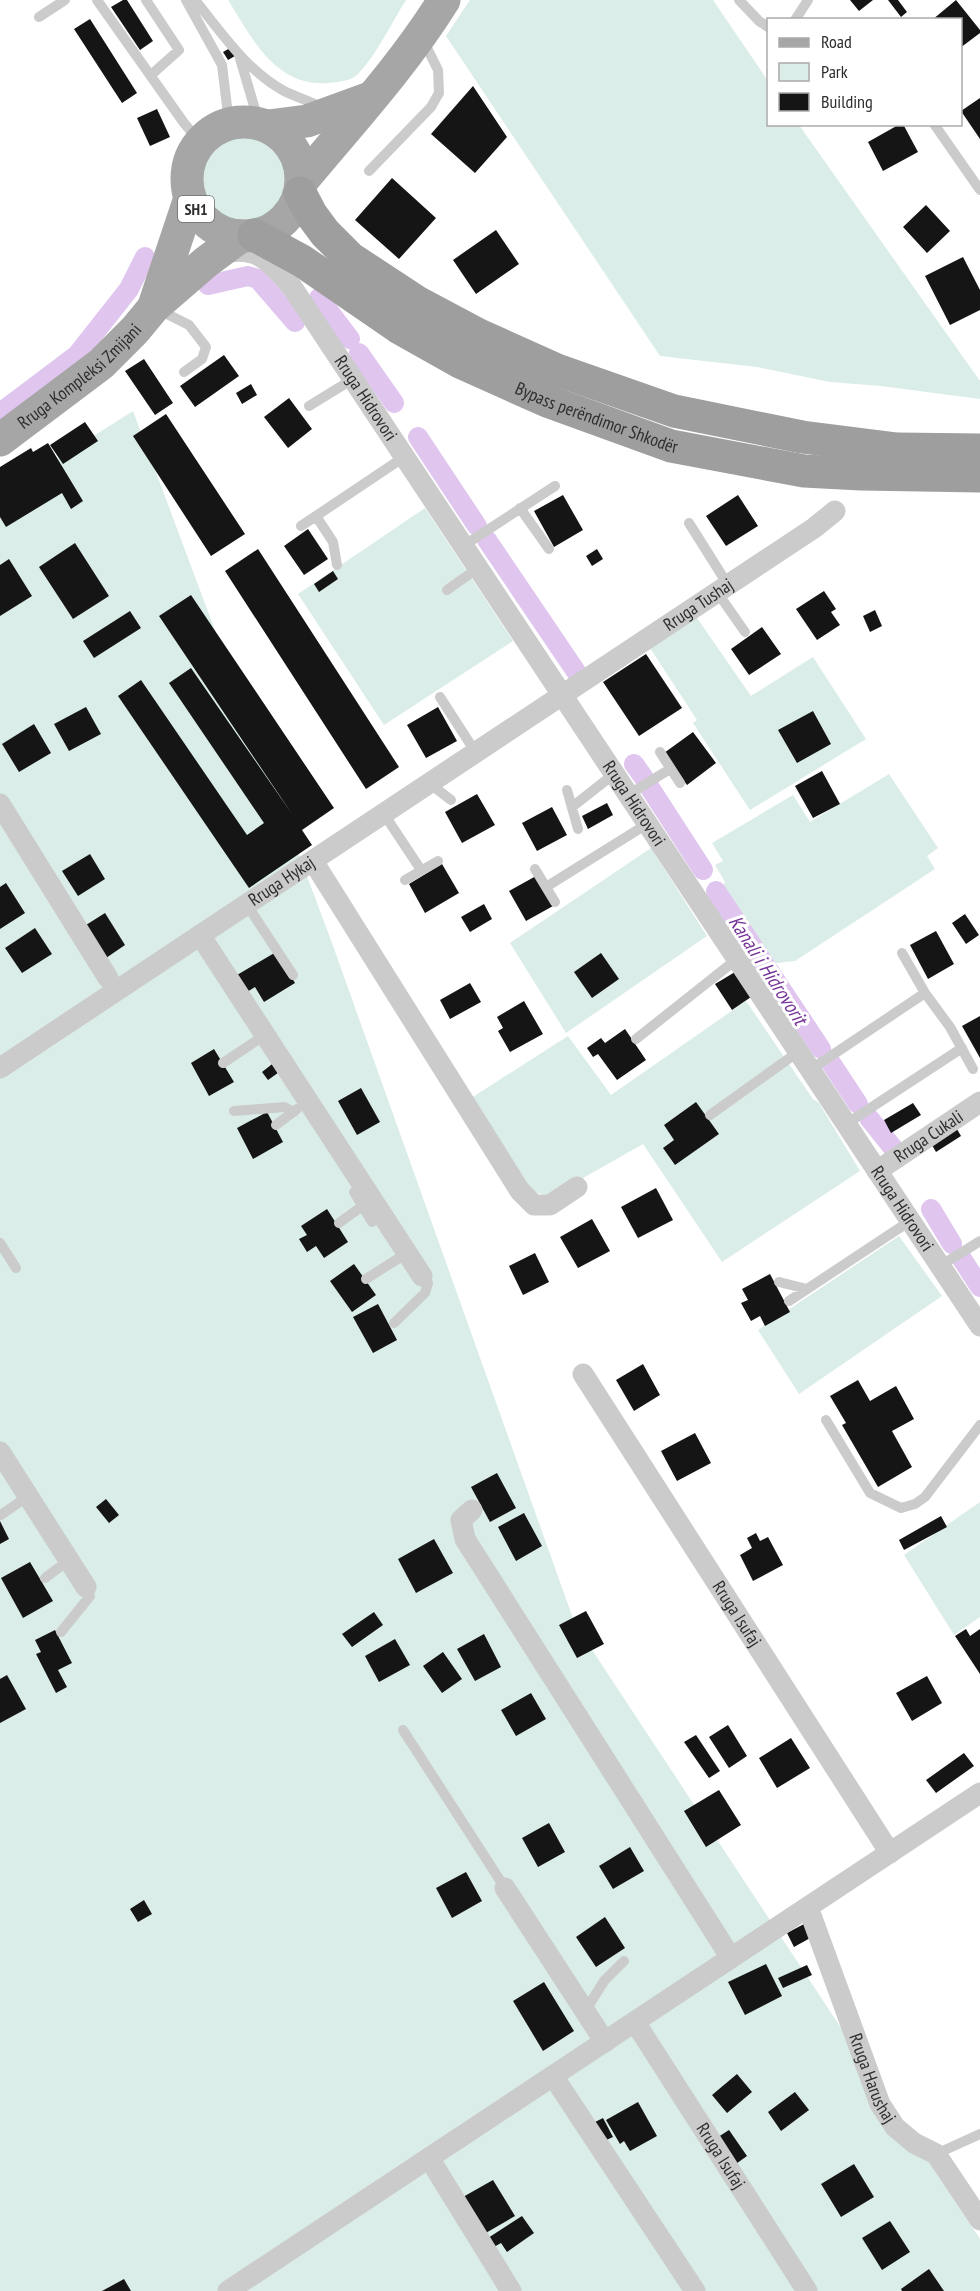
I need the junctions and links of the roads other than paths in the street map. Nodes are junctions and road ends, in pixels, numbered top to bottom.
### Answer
1 (65, 0) edge
2 (97, 0) edge
3 (146, 0) edge
4 (186, 0) edge
5 (195, 0) edge
6 (444, 0) edge
7 (739, 0) edge
8 (808, 0) edge
9 (39, 17) dead end
10 (796, 18) edge
11 (767, 26) edge
12 (421, 37) junction
13 (239, 55) junction
14 (151, 75) junction
15 (372, 98) junction
16 (334, 112) junction
17 (252, 124) junction
18 (935, 126) edge
19 (200, 142) junction
20 (369, 171) dead end
21 (301, 187) junction
22 (980, 190) edge
23 (190, 198) junction
24 (249, 236) junction
25 (214, 256) junction
26 (286, 280) junction
27 (154, 307) junction
28 (184, 372) dead end
29 (353, 379) junction
30 (309, 406) dead end
31 (0, 440) edge
32 (980, 450) edge
33 (404, 457) junction
34 (980, 476) edge
35 (555, 486) dead end
36 (520, 508) junction
37 (835, 511) dead end
38 (316, 516) junction
39 (688, 523) dead end
40 (301, 526) dead end
41 (463, 546) junction
42 (549, 549) dead end
43 (337, 565) dead end
44 (478, 568) junction
45 (723, 589) junction
46 (447, 590) dead end
47 (745, 632) dead end
48 (562, 696) junction
49 (440, 698) dead end
50 (660, 752) dead end
51 (476, 753) junction
52 (670, 769) junction
53 (614, 774) junction
54 (432, 782) junction
55 (680, 783) dead end
56 (567, 790) dead end
57 (628, 795) junction
58 (451, 800) dead end
59 (0, 804) edge
60 (572, 807) junction
61 (384, 814) junction
62 (647, 824) junction
63 (578, 829) dead end
64 (313, 861) junction
65 (438, 861) dead end
66 (535, 869) dead end
67 (421, 870) junction
68 (405, 880) dead end
69 (546, 887) junction
70 (555, 902) dead end
71 (247, 905) junction
72 (200, 936) junction
73 (902, 953) dead end
74 (737, 959) junction
75 (292, 975) dead end
76 (108, 978) dead end
77 (925, 993) junction
78 (265, 1035) junction
79 (636, 1039) dead end
80 (962, 1048) junction
81 (804, 1061) junction
82 (223, 1063) dead end
83 (0, 1068) edge
84 (973, 1069) dead end
85 (980, 1102) edge
86 (301, 1107) junction
87 (234, 1111) dead end
88 (710, 1115) dead end
89 (846, 1124) junction
90 (276, 1125) dead end
91 (877, 1171) junction
92 (577, 1187) dead end
93 (362, 1199) junction
94 (910, 1221) junction
95 (372, 1222) dead end
96 (339, 1223) dead end
97 (980, 1241) edge
98 (0, 1243) edge
99 (407, 1252) junction
100 (940, 1266) junction
101 (16, 1268) dead end
102 (422, 1276) joint
103 (366, 1280) dead end
104 (779, 1282) dead end
105 (807, 1289) junction
106 (789, 1301) dead end
107 (394, 1323) dead end
108 (980, 1326) edge
109 (583, 1374) dead end
110 (826, 1420) dead end
111 (980, 1425) edge
112 (0, 1452) edge
113 (28, 1496) junction
114 (472, 1510) dead end
115 (1, 1515) edge
116 (69, 1560) junction
117 (45, 1578) dead end
118 (86, 1587) joint
119 (61, 1632) dead end
120 (402, 1730) dead end
121 (980, 1793) edge
122 (890, 1853) junction
123 (505, 1888) joint
124 (808, 1907) junction
125 (731, 1958) junction
126 (624, 1961) dead end
127 (584, 2009) junction
128 (635, 2022) junction
129 (605, 2042) junction
130 (553, 2076) junction
131 (980, 2134) edge
132 (936, 2154) junction
133 (429, 2158) junction
134 (980, 2220) edge
135 (228, 2291) edge
136 (511, 2291) edge
137 (695, 2291) edge
138 (807, 2291) edge

1 - 9 lane
2 - 14 lane
3 - 14 lane
4 - 17 lane
5 - 13 lane
6 - 12 main road, SH1
7 - 11 lane
8 - 10 lane
12 - 15 main road, SH1
12 - 20 lane
13 - 16 lane
13 - 17 lane
14 - 19 lane
15 - 16 main road
15 - 21 main road, SH1
16 - 17 main road
17 - 19 main road
17 - 21 main road
18 - 22 lane
19 - 23 main road, SH1
21 - 24 main road, SH1
21 - 32 highway, Bypass perëndimor Shkodër
23 - 24 main road, SH1
23 - 27 main road, Rruga Kompleksi Zmijani / SH1
24 - 25 main road, Rruga Kompleksi Zmijani / SH1
24 - 26 street, Rruga Hidrovori
24 - 34 highway, Bypass perëndimor Shkodër
25 - 26 street, Rruga Hidrovori
25 - 27 main road, Rruga Kompleksi Zmijani / SH1
26 - 29 street, Rruga Hidrovori
27 - 28 lane
27 - 31 main road, Rruga Kompleksi Zmijani / SH1
29 - 30 lane
29 - 33 street, Rruga Hidrovori
33 - 38 lane
33 - 41 street, Rruga Hidrovori
35 - 36 lane
36 - 41 lane
36 - 42 lane
37 - 45 street, Rruga Tushaj
38 - 40 lane
38 - 43 lane
39 - 45 lane
41 - 44 street, Rruga Hidrovori
44 - 46 lane
44 - 48 street, Rruga Hidrovori
45 - 47 lane
45 - 48 street, Rruga Tushaj
48 - 51 street, Rruga Hykaj
48 - 53 street, Rruga Hidrovori
49 - 51 lane
50 - 52 lane
51 - 54 street, Rruga Hykaj
52 - 55 lane
52 - 57 lane
53 - 57 street, Rruga Hidrovori
53 - 60 lane
54 - 58 lane
54 - 61 street, Rruga Hykaj
56 - 60 lane
57 - 62 street, Rruga Hidrovori
59 - 76 street
60 - 63 lane
61 - 64 street, Rruga Hykaj
61 - 67 lane
62 - 69 lane
62 - 74 street, Rruga Hidrovori
64 - 71 street, Rruga Hykaj
64 - 92 street
65 - 67 lane
66 - 69 lane
67 - 68 lane
69 - 70 lane
71 - 72 street, Rruga Hykaj
71 - 75 lane
72 - 78 street
72 - 83 street, Rruga Hykaj
73 - 77 lane
74 - 79 lane
74 - 81 street, Rruga Hidrovori
77 - 80 lane
77 - 81 lane
78 - 82 lane
78 - 86 street
80 - 84 lane
80 - 89 lane
81 - 88 lane
81 - 89 street, Rruga Hidrovori
85 - 91 street, Rruga Cukali
86 - 87 lane
86 - 90 lane
86 - 93 street
89 - 91 street, Rruga Hidrovori
91 - 94 street, Rruga Hidrovori
93 - 95 lane
93 - 96 lane
93 - 99 street
94 - 100 street, Rruga Hidrovori
94 - 105 lane
97 - 100 lane
98 - 101 lane
99 - 102 street
99 - 103 lane
100 - 108 street, Rruga Hidrovori
102 - 107 lane
104 - 105 lane
105 - 106 lane
109 - 122 street, Rruga Isufaj
110 - 111 lane
112 - 113 street
113 - 115 lane
113 - 116 street
114 - 125 street
116 - 117 lane
116 - 118 street
118 - 119 lane
120 - 123 lane
121 - 122 street
122 - 124 street
123 - 127 street
124 - 125 street
124 - 132 street, Rruga Harushaj
125 - 128 street
126 - 127 lane
127 - 129 street
128 - 129 street
128 - 138 street, Rruga Isufaj
129 - 130 street
130 - 133 street
130 - 137 street
131 - 132 lane
132 - 134 street, Rruga Harushaj
133 - 135 street
133 - 136 street

